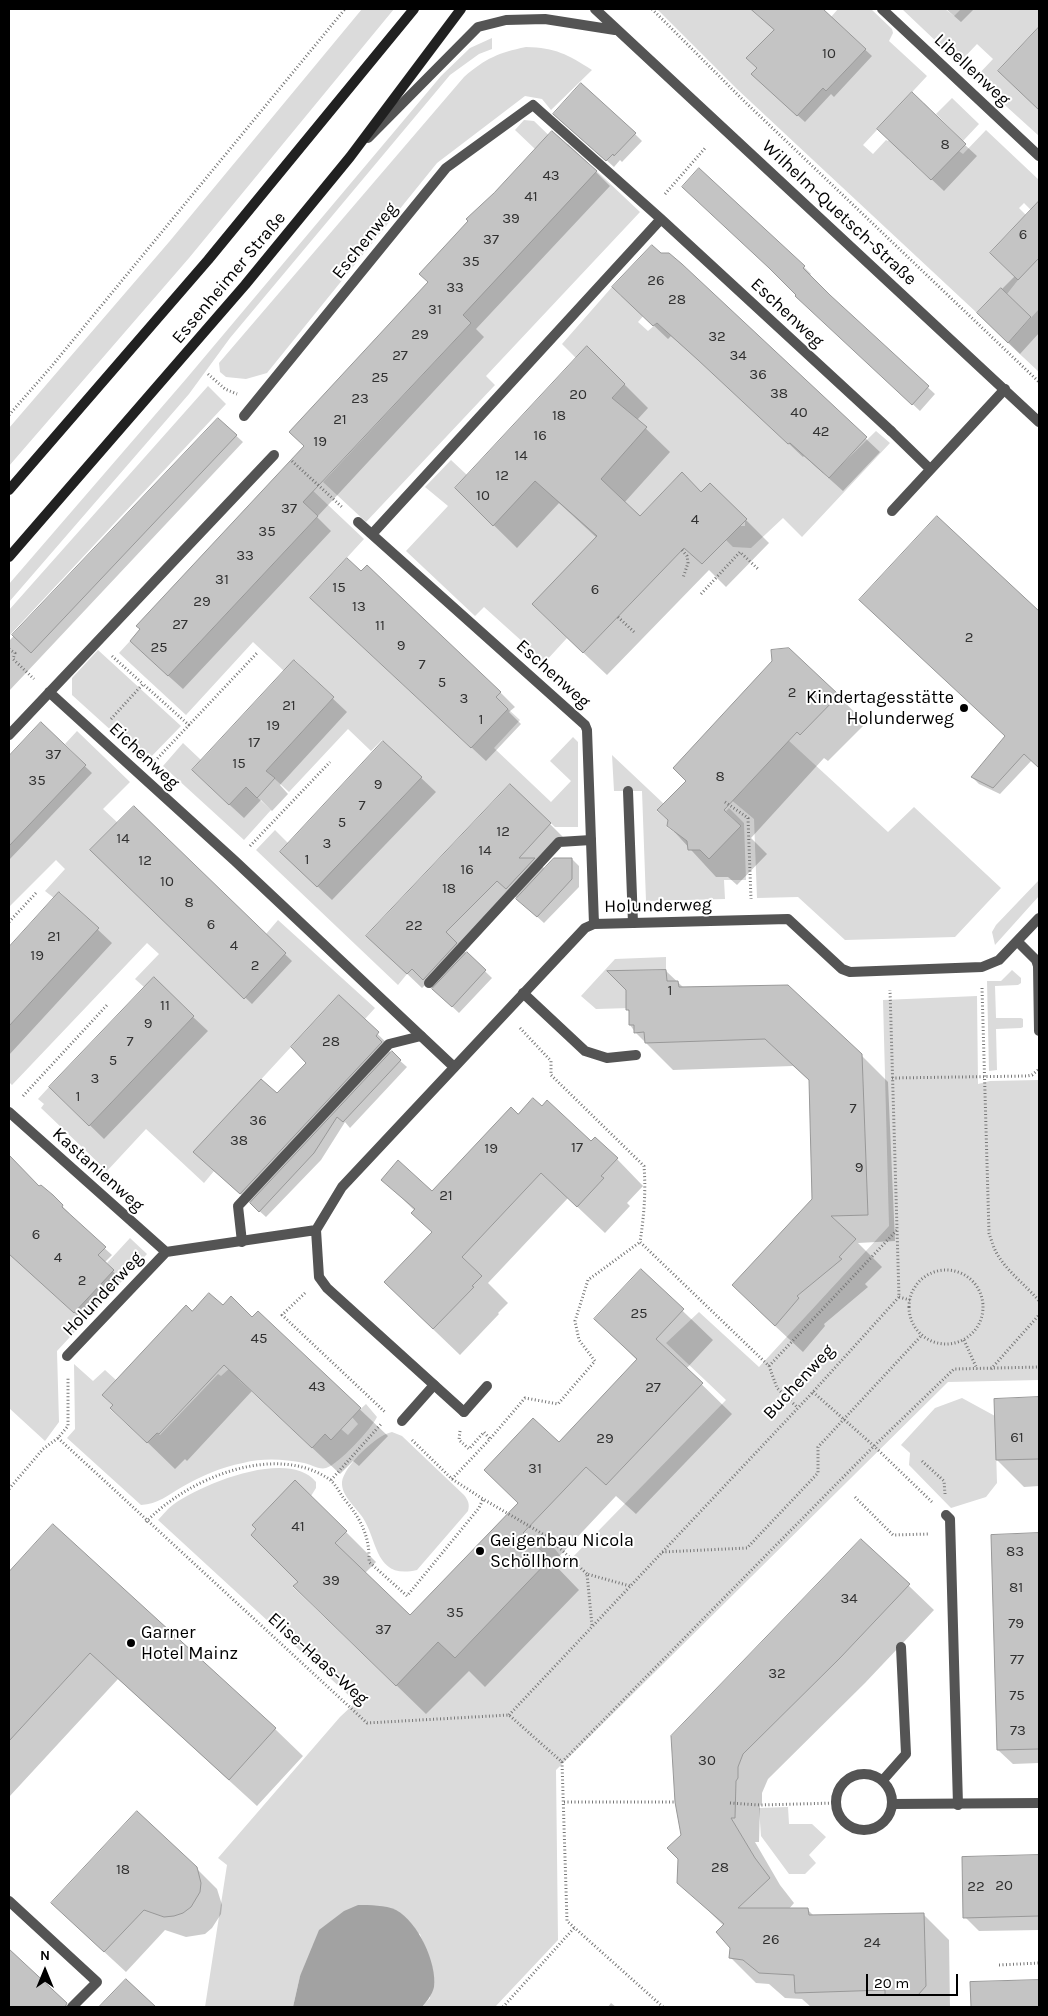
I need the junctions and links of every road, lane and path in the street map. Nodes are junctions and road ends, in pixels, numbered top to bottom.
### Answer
1 (345, 9) edge
2 (414, 9) edge
3 (461, 9) edge
4 (594, 9) edge
5 (652, 9) edge
6 (882, 9) edge
7 (615, 30) junction
8 (706, 147) dead end
9 (1039, 156) edge
10 (350, 157) junction
11 (652, 210) junction
12 (661, 219) junction
13 (208, 374) dead end
14 (1039, 382) edge
15 (1005, 389) junction
16 (9, 415) edge
17 (244, 416) joint
18 (1039, 422) edge
19 (274, 455) dead end
20 (287, 456) dead end
21 (930, 469) junction
22 (9, 490) edge
23 (892, 511) dead end
24 (358, 522) joint
25 (373, 534) junction
26 (682, 550) dead end
27 (9, 558) edge
28 (759, 570) dead end
29 (683, 578) dead end
30 (701, 594) dead end
31 (618, 617) dead end
32 (634, 632) dead end
33 (97, 642) junction
34 (9, 649) edge
35 (257, 653) dead end
36 (40, 684) dead end
37 (143, 684) junction
38 (49, 692) junction
39 (190, 726) junction
40 (97, 734) junction
41 (9, 735) edge
42 (330, 762) dead end
43 (141, 775) junction
44 (628, 791) dead end
45 (725, 802) dead end
46 (591, 840) junction
47 (235, 861) junction
48 (36, 893) dead end
49 (1039, 918) edge
50 (753, 920) junction
51 (9, 922) edge
52 (633, 923) junction
53 (594, 924) junction
54 (1017, 941) junction
55 (982, 982) dead end
56 (429, 983) dead end
57 (890, 985) dead end
58 (523, 993) junction
59 (108, 1004) dead end
60 (505, 1013) junction
61 (1039, 1031) edge
62 (421, 1036) junction
63 (636, 1056) dead end
64 (454, 1067) junction
65 (1039, 1069) edge
66 (984, 1076) junction
67 (892, 1078) junction
68 (22, 1097) dead end
69 (9, 1112) edge
70 (316, 1230) junction
71 (897, 1230) junction
72 (242, 1242) junction
73 (640, 1242) junction
74 (166, 1252) junction
75 (899, 1297) junction
76 (910, 1300) junction
77 (1039, 1301) edge
78 (1039, 1315) edge
79 (922, 1335) junction
80 (964, 1340) junction
81 (67, 1356) joint
82 (769, 1366) junction
83 (1039, 1367) edge
84 (977, 1369) junction
85 (991, 1369) junction
86 (434, 1385) junction
87 (487, 1386) dead end
88 (813, 1392) junction
89 (798, 1408) junction
90 (389, 1416) dead end
91 (844, 1419) junction
92 (402, 1421) dead end
93 (58, 1438) junction
94 (490, 1439) junction
95 (471, 1446) dead end
96 (874, 1446) junction
97 (922, 1461) dead end
98 (452, 1479) dead end
99 (331, 1480) junction
100 (9, 1489) edge
101 (855, 1497) dead end
102 (483, 1500) dead end
103 (937, 1507) junction
104 (946, 1515) joint
105 (146, 1522) junction
106 (950, 1534) junction
107 (662, 1552) junction
108 (630, 1586) junction
109 (592, 1626) junction
110 (901, 1647) dead end
111 (509, 1716) junction
112 (562, 1762) junction
113 (883, 1780) junction
114 (564, 1802) junction
115 (675, 1802) dead end
116 (730, 1803) dead end
117 (836, 1803) junction
118 (1039, 1803) edge
119 (892, 1804) junction
120 (958, 1805) junction
121 (9, 1900) edge
122 (575, 1927) junction
123 (1039, 1963) edge
124 (999, 1965) dead end
125 (72, 2007) edge
126 (503, 2007) edge
127 (663, 2007) edge

1 - 16 path
2 - 22 main road, Essenheimer Straße
3 - 10 main road, Essenheimer Straße
4 - 7 street, Wilhelm-Quetsch-Straße
5 - 14 path
6 - 9 street, Libellenweg
7 - 10 street
7 - 15 street, Wilhelm-Quetsch-Straße
8 - 11 path
10 - 27 main road, Essenheimer Straße
11 - 12 street, Eschenweg
11 - 17 street, Eschenweg
12 - 21 street, Eschenweg
12 - 25 street
13 - 17 path
15 - 18 street, Wilhelm-Quetsch-Straße
15 - 21 street
19 - 33 street
20 - 24 path
21 - 23 street
24 - 25 street, Eschenweg
25 - 46 street, Eschenweg
26 - 29 path
28 - 30 path
31 - 32 path
33 - 37 path
33 - 38 street
34 - 36 path
35 - 39 path
37 - 39 path
37 - 40 path
38 - 40 street, Eichenweg
38 - 41 street
39 - 43 path
40 - 43 street, Eichenweg
42 - 47 path
43 - 47 street, Eichenweg
44 - 52 street
45 - 50 path
46 - 53 street, Eschenweg
46 - 56 street
47 - 62 street, Eichenweg
48 - 51 path
49 - 54 street, Holunderweg
50 - 52 street, Holunderweg
50 - 54 street, Holunderweg
52 - 53 street, Holunderweg
53 - 58 street, Holunderweg
54 - 61 street
55 - 66 path
57 - 67 path
58 - 60 street, Holunderweg
58 - 63 street
59 - 68 path
60 - 64 street, Holunderweg
60 - 73 path
62 - 64 street, Eichenweg
62 - 72 street
64 - 70 street, Holunderweg
65 - 66 path
66 - 67 path
66 - 77 path
67 - 71 path
69 - 74 street, Kastanienweg
70 - 72 street, Holunderweg
70 - 86 street
71 - 75 path
71 - 82 path
72 - 74 street, Holunderweg
73 - 82 path
73 - 94 path
74 - 81 street, Holunderweg
75 - 76 path
75 - 88 path, Buchenweg
76 - 79 path
76 - 80 path
78 - 85 path
79 - 80 path
79 - 91 path
80 - 84 path
81 - 93 path, Holunderweg
82 - 89 path
83 - 85 path
84 - 85 path
84 - 96 path
86 - 87 street
86 - 92 street
88 - 89 path, Buchenweg
88 - 91 path
89 - 107 path, Buchenweg
90 - 99 path
91 - 96 path
91 - 107 path
93 - 100 path, Holunderweg
93 - 105 path, Elise-Haas-Weg
94 - 95 path
94 - 98 path
96 - 103 path
96 - 112 path
97 - 103 path
99 - 102 path
99 - 105 path
101 - 106 path
103 - 104 path
104 - 106 street
105 - 111 path, Elise-Haas-Weg
106 - 120 street
107 - 108 path, Buchenweg
108 - 109 path, Buchenweg
108 - 109 path
109 - 111 path, Buchenweg
110 - 113 street
111 - 112 path
112 - 114 path
113 - 117 street
113 - 119 street
114 - 115 path
114 - 122 path
116 - 117 path
117 - 119 street
118 - 120 street
119 - 120 street
121 - 125 street
122 - 126 path
122 - 127 path
123 - 124 path

